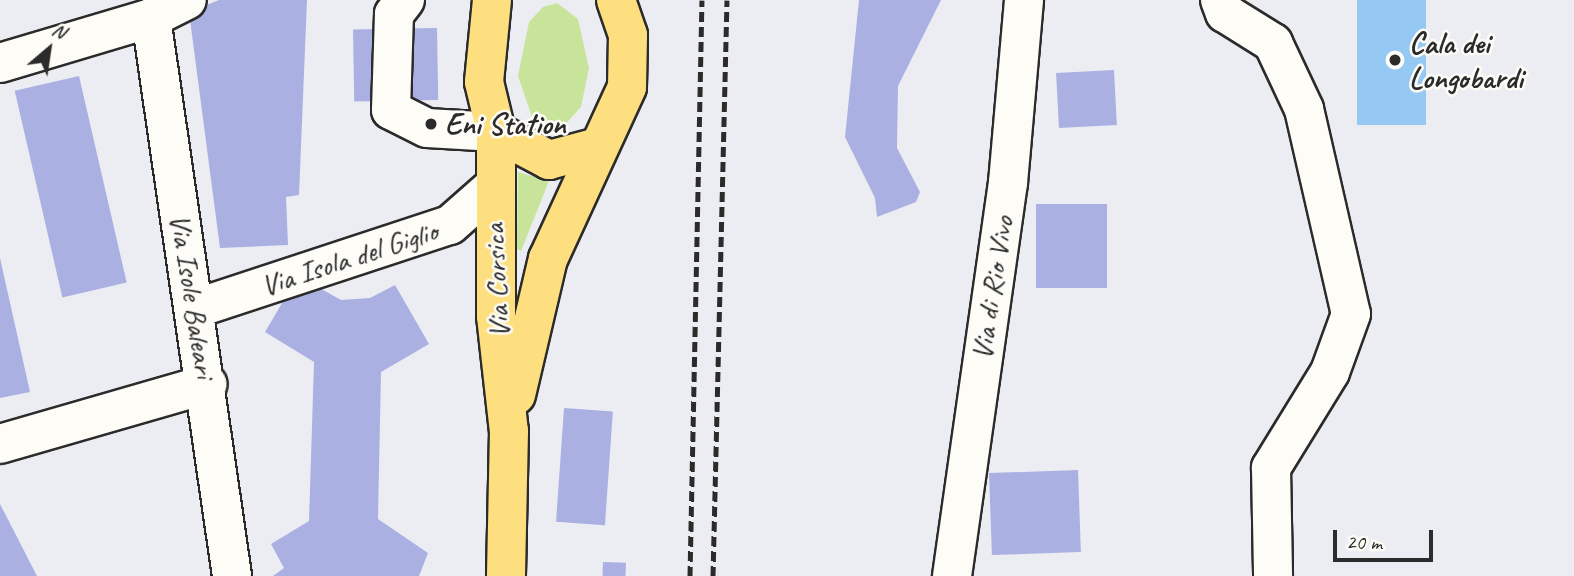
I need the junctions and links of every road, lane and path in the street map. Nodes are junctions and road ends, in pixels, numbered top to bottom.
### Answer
1 (186, 0) edge
2 (405, 0) edge
3 (492, 0) edge
4 (617, 0) edge
5 (1024, 0) edge
6 (1220, 0) edge
7 (151, 18) junction
8 (0, 63) edge
9 (496, 132) junction
10 (598, 147) junction
11 (492, 188) junction
12 (194, 309) junction
13 (208, 384) junction
14 (509, 431) junction
15 (0, 444) edge
16 (232, 576) edge
17 (506, 576) edge
18 (952, 576) edge
19 (1273, 576) edge

1 - 7 street
2 - 9 street
3 - 9 main road, Via Corsica
4 - 10 main road, Via Corsica
5 - 18 street, Via di Rio Vivo
6 - 19 street
7 - 8 street
7 - 12 street, Via Isole Baleari
9 - 10 main road
9 - 11 main road, Via Corsica
10 - 14 main road, Via Corsica
11 - 12 street, Via Isola del Giglio
11 - 14 main road, Via Corsica
12 - 13 street, Via Isole Baleari
13 - 15 street
13 - 16 street, Via Isole Baleari
14 - 17 main road, Via Corsica

